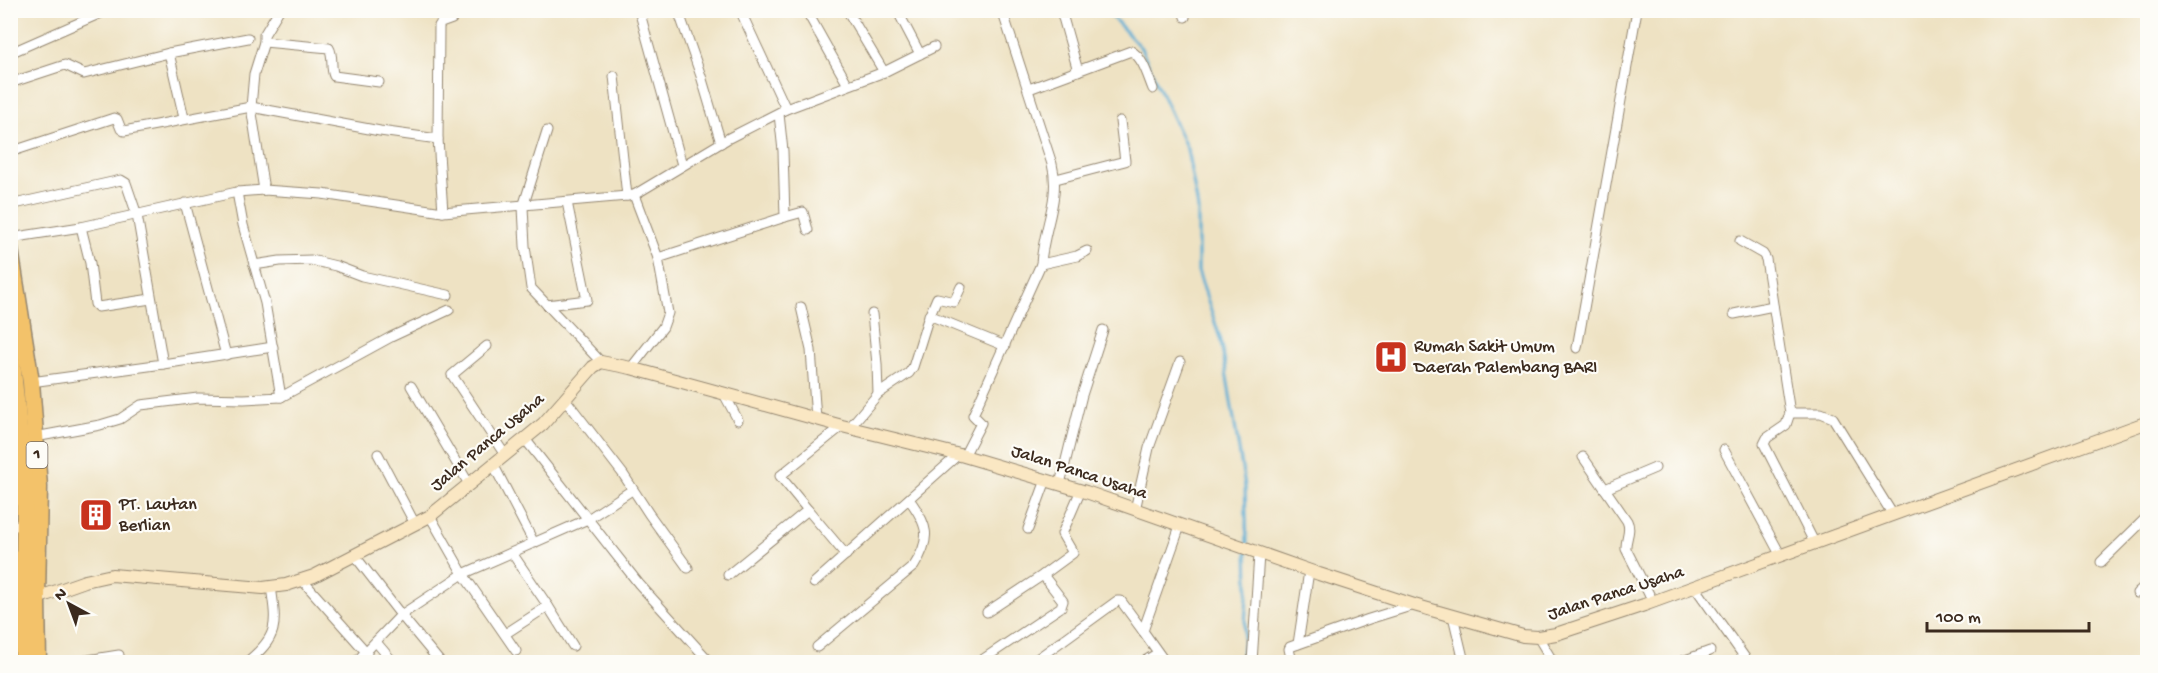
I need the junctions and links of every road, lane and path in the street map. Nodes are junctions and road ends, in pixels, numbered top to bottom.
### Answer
1 (108, 10) edge
2 (279, 10) edge
3 (454, 10) edge
4 (639, 10) edge
5 (678, 10) edge
6 (740, 10) edge
7 (806, 10) edge
8 (847, 10) edge
9 (897, 10) edge
10 (1002, 10) edge
11 (1065, 10) edge
12 (1637, 10) edge
13 (249, 38) dead end
14 (264, 42) junction
15 (934, 47) dead end
16 (10, 52) edge
17 (169, 53) junction
18 (920, 54) junction
19 (1078, 71) junction
20 (884, 72) junction
21 (614, 76) dead end
22 (379, 82) dead end
23 (10, 83) edge
24 (848, 85) junction
25 (1029, 89) junction
26 (1153, 89) dead end
27 (251, 107) junction
28 (782, 112) junction
29 (184, 118) junction
30 (1120, 121) dead end
31 (547, 131) dead end
32 (438, 139) junction
33 (721, 143) junction
34 (10, 152) edge
35 (682, 165) junction
36 (1056, 179) junction
37 (264, 190) junction
38 (237, 192) junction
39 (630, 196) junction
40 (567, 202) junction
41 (185, 203) junction
42 (10, 205) edge
43 (523, 207) junction
44 (442, 212) junction
45 (137, 215) junction
46 (785, 217) junction
47 (81, 226) junction
48 (808, 230) dead end
49 (10, 238) edge
50 (1740, 241) dead end
51 (10, 249) edge
52 (1087, 251) dead end
53 (658, 258) junction
54 (1041, 264) junction
55 (254, 265) junction
56 (962, 287) dead end
57 (448, 295) dead end
58 (151, 299) junction
59 (547, 305) junction
60 (1773, 306) junction
61 (801, 307) dead end
62 (449, 310) dead end
63 (872, 314) dead end
64 (1734, 314) dead end
65 (929, 315) junction
66 (1103, 330) dead end
67 (10, 342) edge
68 (487, 345) dead end
69 (1005, 346) junction
70 (273, 347) junction
71 (1577, 348) dead end
72 (226, 355) junction
73 (601, 362) junction
74 (1180, 362) dead end
75 (163, 364) junction
76 (12, 368) edge
77 (631, 368) junction
78 (31, 382) junction
79 (411, 386) dead end
80 (724, 394) junction
81 (878, 394) junction
82 (281, 397) junction
83 (13, 399) edge
84 (566, 400) junction
85 (1790, 413) junction
86 (816, 419) junction
87 (738, 420) dead end
88 (2148, 422) edge
89 (846, 426) junction
90 (35, 437) junction
91 (525, 439) junction
92 (1724, 450) dead end
93 (378, 454) dead end
94 (505, 455) junction
95 (961, 455) junction
96 (1583, 457) dead end
97 (493, 464) junction
98 (1655, 468) dead end
99 (17, 473) edge
100 (1046, 480) junction
101 (469, 484) junction
102 (1060, 484) junction
103 (1605, 489) junction
104 (632, 490) junction
105 (1081, 490) junction
106 (909, 499) junction
107 (808, 510) junction
108 (1136, 510) junction
109 (1893, 515) junction
110 (430, 516) junction
111 (2148, 516) edge
112 (588, 519) junction
113 (415, 524) junction
114 (18, 525) edge
115 (1180, 526) junction
116 (1028, 528) dead end
117 (534, 543) junction
118 (1815, 543) junction
119 (513, 553) junction
120 (1257, 553) junction
121 (355, 555) junction
122 (846, 555) junction
123 (1781, 556) junction
124 (2101, 562) dead end
125 (688, 568) dead end
126 (1309, 571) junction
127 (463, 574) junction
128 (728, 575) dead end
129 (1043, 575) junction
130 (303, 580) junction
131 (2148, 583) edge
132 (814, 584) dead end
133 (271, 587) junction
134 (1695, 587) junction
135 (2137, 593) dead end
136 (37, 598) junction
137 (1653, 602) junction
138 (1414, 605) junction
139 (548, 606) junction
140 (987, 612) dead end
141 (401, 615) junction
142 (1453, 616) junction
143 (1143, 631) junction
144 (505, 634) junction
145 (1538, 637) junction
146 (376, 642) junction
147 (1298, 645) junction
148 (573, 646) dead end
149 (818, 647) dead end
150 (516, 651) dead end
151 (1710, 651) dead end
152 (367, 652) junction
153 (1158, 652) junction
154 (119, 655) dead end
155 (23, 663) edge
156 (38, 663) edge
157 (75, 663) edge
158 (247, 663) edge
159 (356, 663) edge
160 (393, 663) edge
161 (440, 663) edge
162 (710, 663) edge
163 (979, 663) edge
164 (1033, 663) edge
165 (1143, 663) edge
166 (1165, 663) edge
167 (1252, 663) edge
168 (1292, 663) edge
169 (1464, 663) edge
170 (1553, 663) edge
171 (1680, 663) edge
172 (1748, 663) edge

1 - 16 street
2 - 14 street
3 - 32 street
4 - 35 street
5 - 33 street
6 - 28 street
7 - 24 street
8 - 20 street
9 - 18 street
10 - 25 street
11 - 19 street
12 - 71 street
13 - 17 street
14 - 22 street
14 - 27 street
15 - 18 street
17 - 23 street
17 - 29 street
18 - 20 street
19 - 25 street
19 - 26 street
20 - 24 street
21 - 39 street
24 - 28 street
25 - 36 street
27 - 29 street
27 - 32 street
27 - 37 street
28 - 33 street
28 - 46 street
29 - 34 street
30 - 36 street
31 - 43 street
32 - 44 street
33 - 35 street
35 - 39 street
36 - 54 street
37 - 38 street
37 - 44 street
38 - 41 street
38 - 55 street
39 - 40 street
39 - 53 street
40 - 43 street
40 - 59 street
41 - 45 street
41 - 72 street
42 - 45 street
43 - 44 street
43 - 59 street
45 - 47 street
45 - 58 street
46 - 48 street
46 - 53 street
47 - 49 street
47 - 58 street
50 - 60 street
51 - 78 highway, 1
52 - 54 street
53 - 77 street
54 - 69 street
55 - 57 street
55 - 70 street
56 - 65 street
58 - 75 street
59 - 73 street
60 - 64 street
60 - 85 street
61 - 86 street
62 - 82 street
63 - 81 street
65 - 69 street
65 - 81 street
66 - 102 street
67 - 76 highway, 1
68 - 94 street
69 - 95 street
70 - 72 street
70 - 82 street
72 - 75 street
73 - 77 street, Jalan Panca Usaha
73 - 84 street, Jalan Panca Usaha
74 - 108 street
75 - 78 street
76 - 83 highway, 1
77 - 80 street, Jalan Panca Usaha
78 - 90 highway, 1
79 - 101 street
80 - 86 street, Jalan Panca Usaha
80 - 87 street
81 - 89 street
82 - 90 street
83 - 99 highway, 1
84 - 91 street, Jalan Panca Usaha
84 - 104 street
85 - 109 street
85 - 118 street
86 - 89 street, Jalan Panca Usaha
88 - 109 street, Jalan Panca Usaha
89 - 95 street, Jalan Panca Usaha
89 - 107 street
90 - 136 highway, 1
91 - 94 street, Jalan Panca Usaha
91 - 112 street
92 - 123 street
93 - 113 street
94 - 97 street, Jalan Panca Usaha
95 - 100 street, Jalan Panca Usaha
95 - 106 street
96 - 103 street
97 - 101 street, Jalan Panca Usaha
97 - 117 street
98 - 103 street
99 - 114 highway, 1
100 - 102 street, Jalan Panca Usaha
100 - 116 street
101 - 110 street, Jalan Panca Usaha
102 - 105 street, Jalan Panca Usaha
103 - 137 street
104 - 112 street
104 - 125 street
105 - 108 street, Jalan Panca Usaha
105 - 129 street
106 - 122 street
106 - 149 street
107 - 122 street
107 - 128 street
108 - 115 street, Jalan Panca Usaha
109 - 118 street, Jalan Panca Usaha
110 - 113 street, Jalan Panca Usaha
110 - 127 street
111 - 124 street
112 - 117 street
112 - 162 street
113 - 121 street, Jalan Panca Usaha
114 - 155 highway, 1
115 - 120 street, Jalan Panca Usaha
115 - 143 street
117 - 119 street
118 - 123 street, Jalan Panca Usaha
119 - 127 street
119 - 139 street
120 - 126 street, Jalan Panca Usaha
120 - 167 street
121 - 130 street, Jalan Panca Usaha
121 - 141 street
122 - 132 street
123 - 134 street, Jalan Panca Usaha
126 - 138 street, Jalan Panca Usaha
126 - 147 street
127 - 141 street
127 - 144 street
129 - 140 street
129 - 163 street
130 - 133 street, Jalan Panca Usaha
130 - 152 street
131 - 135 street
133 - 136 street, Jalan Panca Usaha
133 - 158 street
134 - 137 street, Jalan Panca Usaha
134 - 172 street
136 - 156 highway, 1
137 - 145 street, Jalan Panca Usaha
138 - 142 street, Jalan Panca Usaha
138 - 147 street
139 - 144 street
139 - 148 street
141 - 146 street
141 - 161 street
142 - 145 street, Jalan Panca Usaha
142 - 169 street
143 - 153 street
143 - 164 street
144 - 150 street
145 - 170 street
146 - 152 street
146 - 160 street
147 - 168 street
151 - 171 street
152 - 159 street
153 - 165 street
153 - 166 street
154 - 157 street

